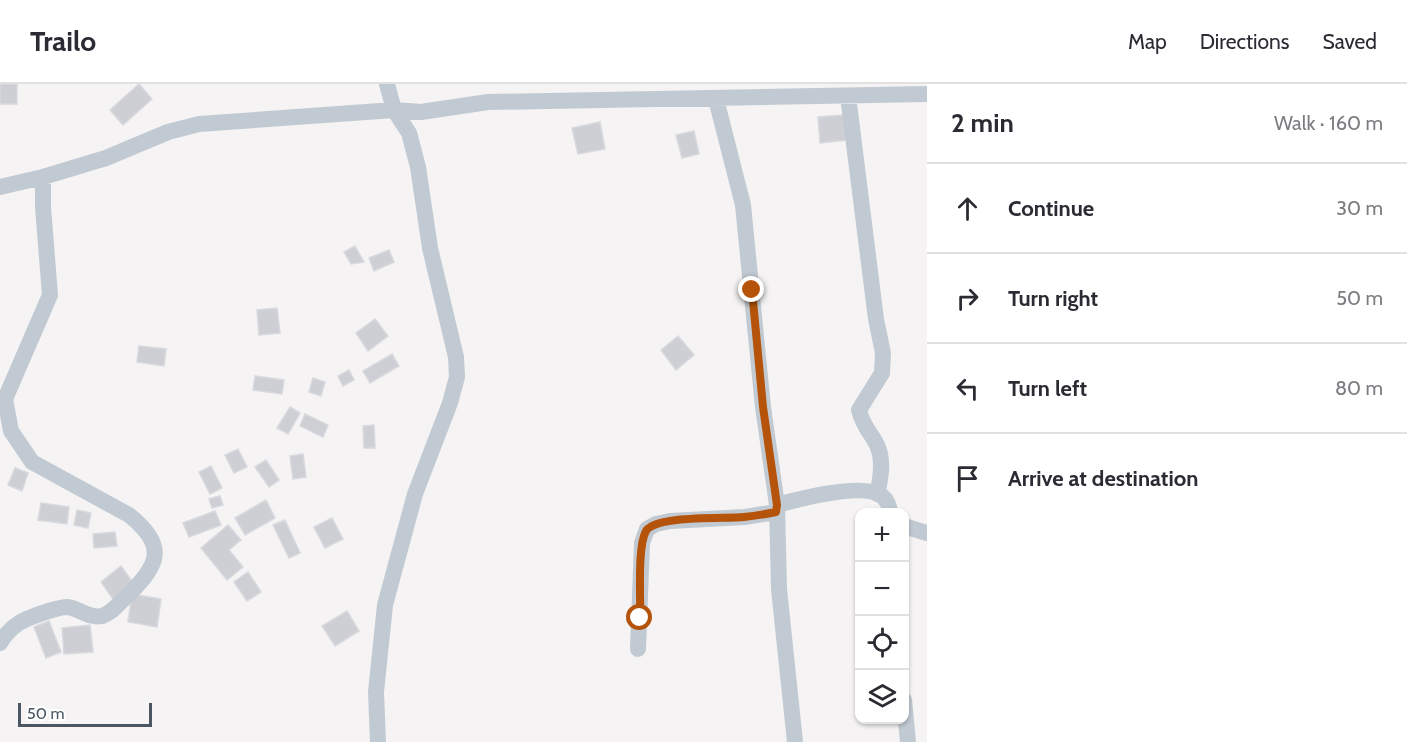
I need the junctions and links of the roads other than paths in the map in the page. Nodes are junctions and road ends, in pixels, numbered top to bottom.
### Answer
1 (387, 84) edge
2 (927, 94) edge
3 (848, 96) junction
4 (716, 99) junction
5 (394, 110) junction
6 (43, 177) junction
7 (0, 187) edge
8 (877, 494) junction
9 (889, 508) edge
10 (777, 509) junction
11 (909, 528) edge
12 (927, 533) edge
13 (0, 643) edge
14 (638, 649) dead end
15 (906, 724) edge
16 (378, 742) edge
17 (795, 742) edge
18 (908, 742) edge

1 - 5 street
2 - 3 street
3 - 4 street
3 - 8 street
4 - 5 street
4 - 10 street
5 - 6 street
5 - 16 street
6 - 7 street
6 - 13 street
8 - 9 street
8 - 10 street
10 - 14 street
10 - 17 street
11 - 12 street
15 - 18 street

